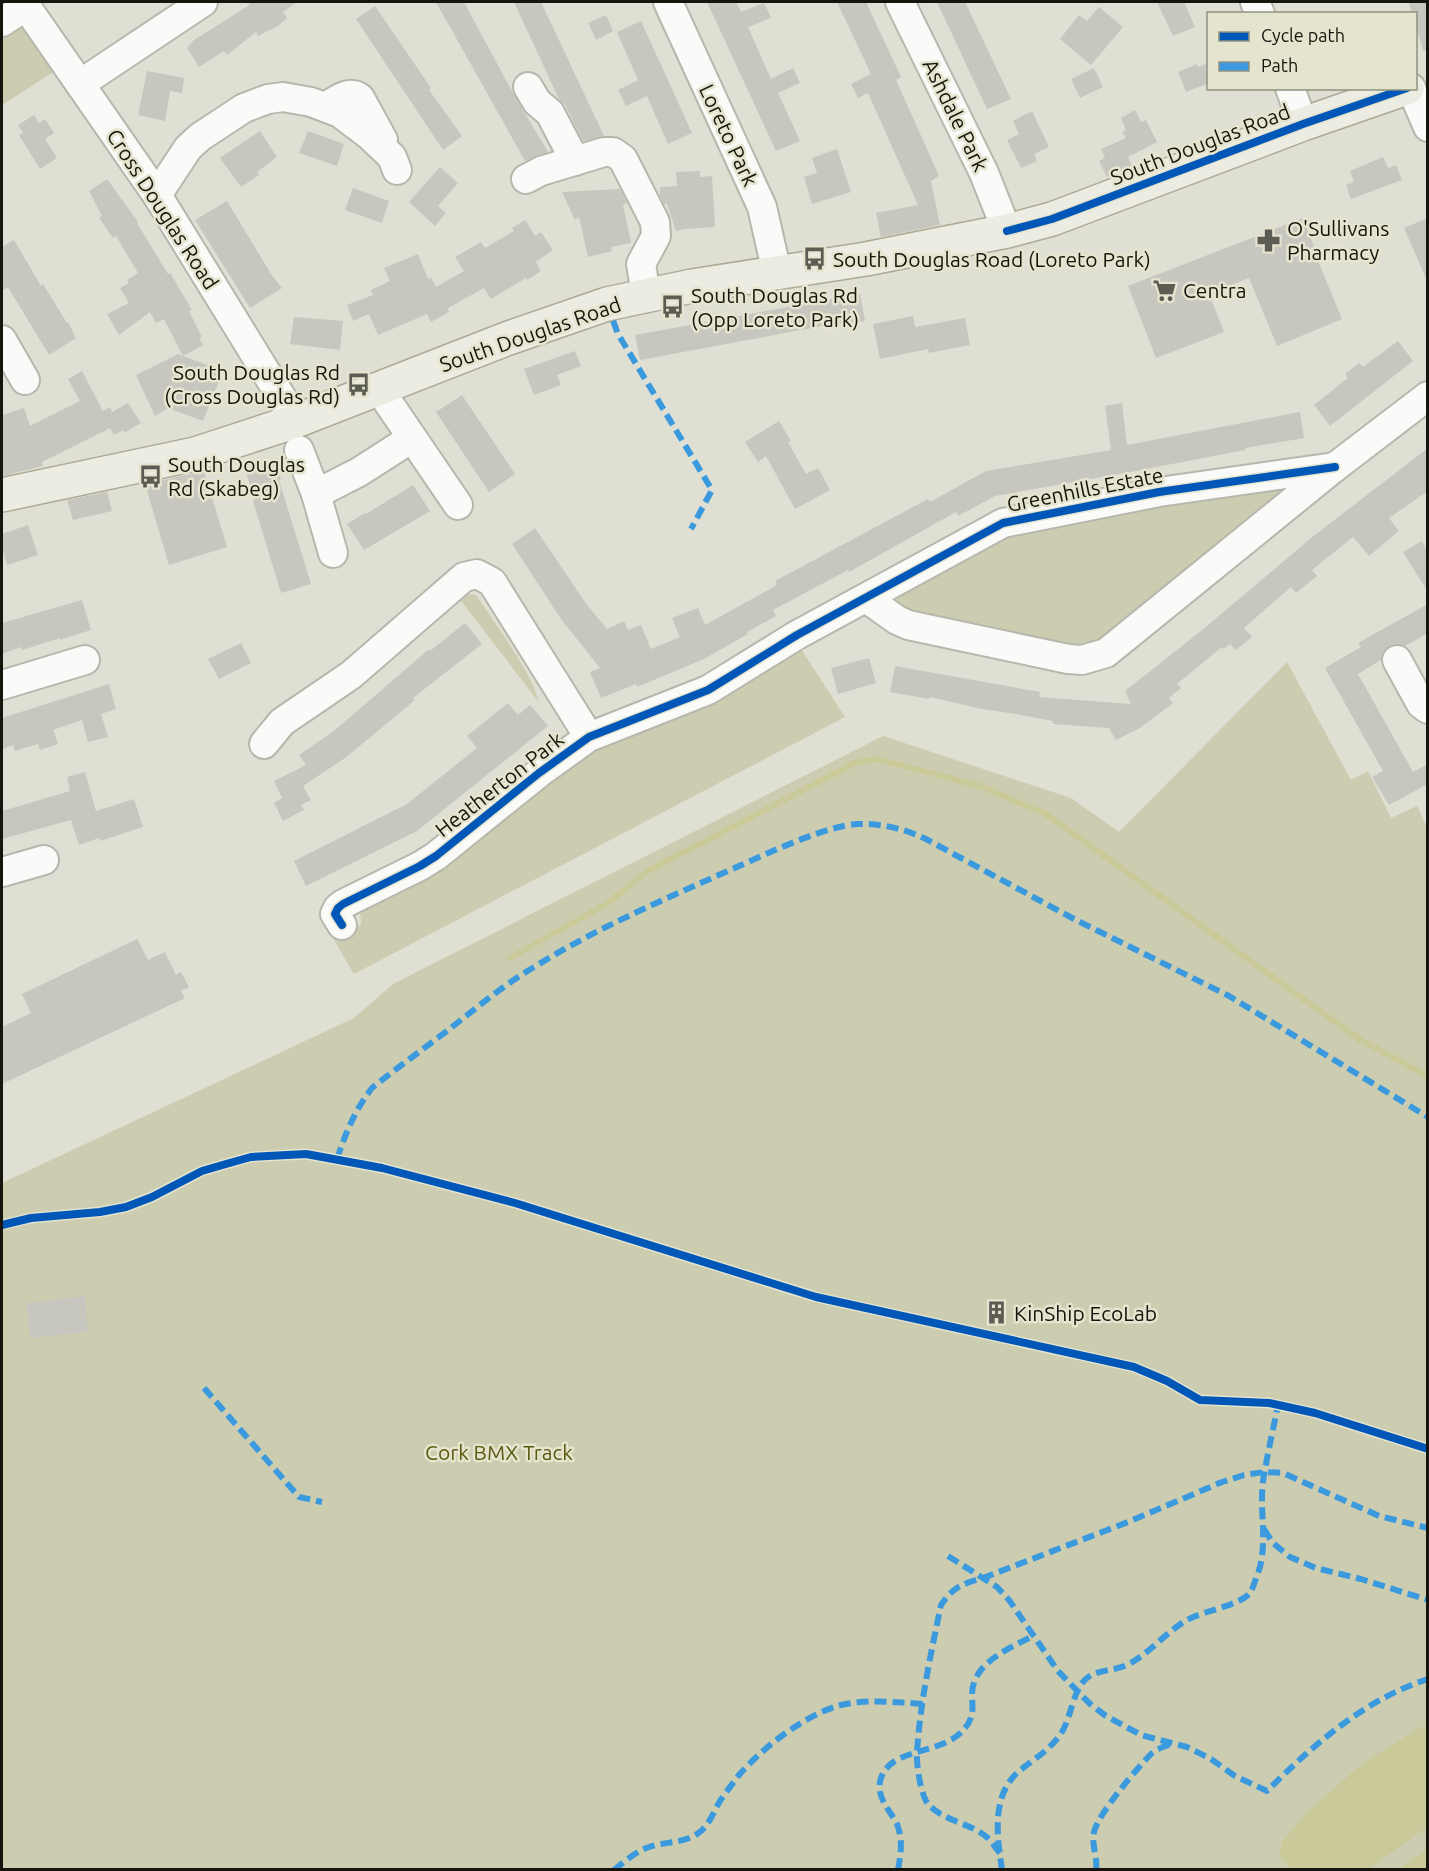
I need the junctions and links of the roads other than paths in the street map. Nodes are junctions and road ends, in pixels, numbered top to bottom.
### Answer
1 (203, 2) edge
2 (668, 2) edge
3 (900, 2) edge
4 (25, 4) edge
5 (2, 22) edge
6 (80, 84) junction
7 (528, 87) dead end
8 (1291, 90) edge
9 (1403, 90) edge
10 (1410, 90) edge
11 (1303, 124) junction
12 (1428, 127) edge
13 (574, 161) junction
14 (395, 164) dead end
15 (526, 179) dead end
16 (157, 195) junction
17 (1007, 231) junction
18 (777, 273) junction
19 (646, 295) junction
20 (2, 340) edge
21 (25, 380) dead end
22 (379, 389) junction
23 (1428, 396) edge
24 (297, 435) junction
25 (412, 438) junction
26 (1335, 467) junction
27 (316, 494) junction
28 (2, 495) edge
29 (458, 505) dead end
30 (333, 553) dead end
31 (866, 598) junction
32 (797, 635) joint
33 (85, 660) dead end
34 (1397, 660) dead end
35 (2, 685) edge
36 (1428, 709) edge
37 (589, 737) junction
38 (264, 744) dead end
39 (44, 860) dead end
40 (2, 872) edge
41 (342, 925) dead end

1 - 6 street
2 - 18 street, Loreto Park
3 - 17 street, Ashdale Park
4 - 5 street
4 - 6 street, Cross Douglas Road
6 - 16 street, Cross Douglas Road
7 - 13 street
8 - 11 street
9 - 11 main road, South Douglas Road
10 - 12 street
11 - 17 main road, South Douglas Road
13 - 15 street
13 - 19 street
14 - 16 street
16 - 24 street, Cross Douglas Road
17 - 18 main road, South Douglas Road
18 - 19 main road, South Douglas Road
19 - 22 main road, South Douglas Road
20 - 21 street
22 - 24 main road, South Douglas Road
22 - 25 street
23 - 26 street, Greenhills Estate
24 - 27 street, Cross Douglas Road
24 - 28 main road, South Douglas Road
25 - 27 street
25 - 29 street
26 - 31 street, Greenhills Estate
26 - 31 street, Greenhills Estate
27 - 30 street, Cross Douglas Road
31 - 32 street, Greenhills Estate
32 - 37 street, Heatherton Park
33 - 35 street
34 - 36 street
37 - 38 street, Heatherton Park
37 - 41 street, Heatherton Park
39 - 40 street

